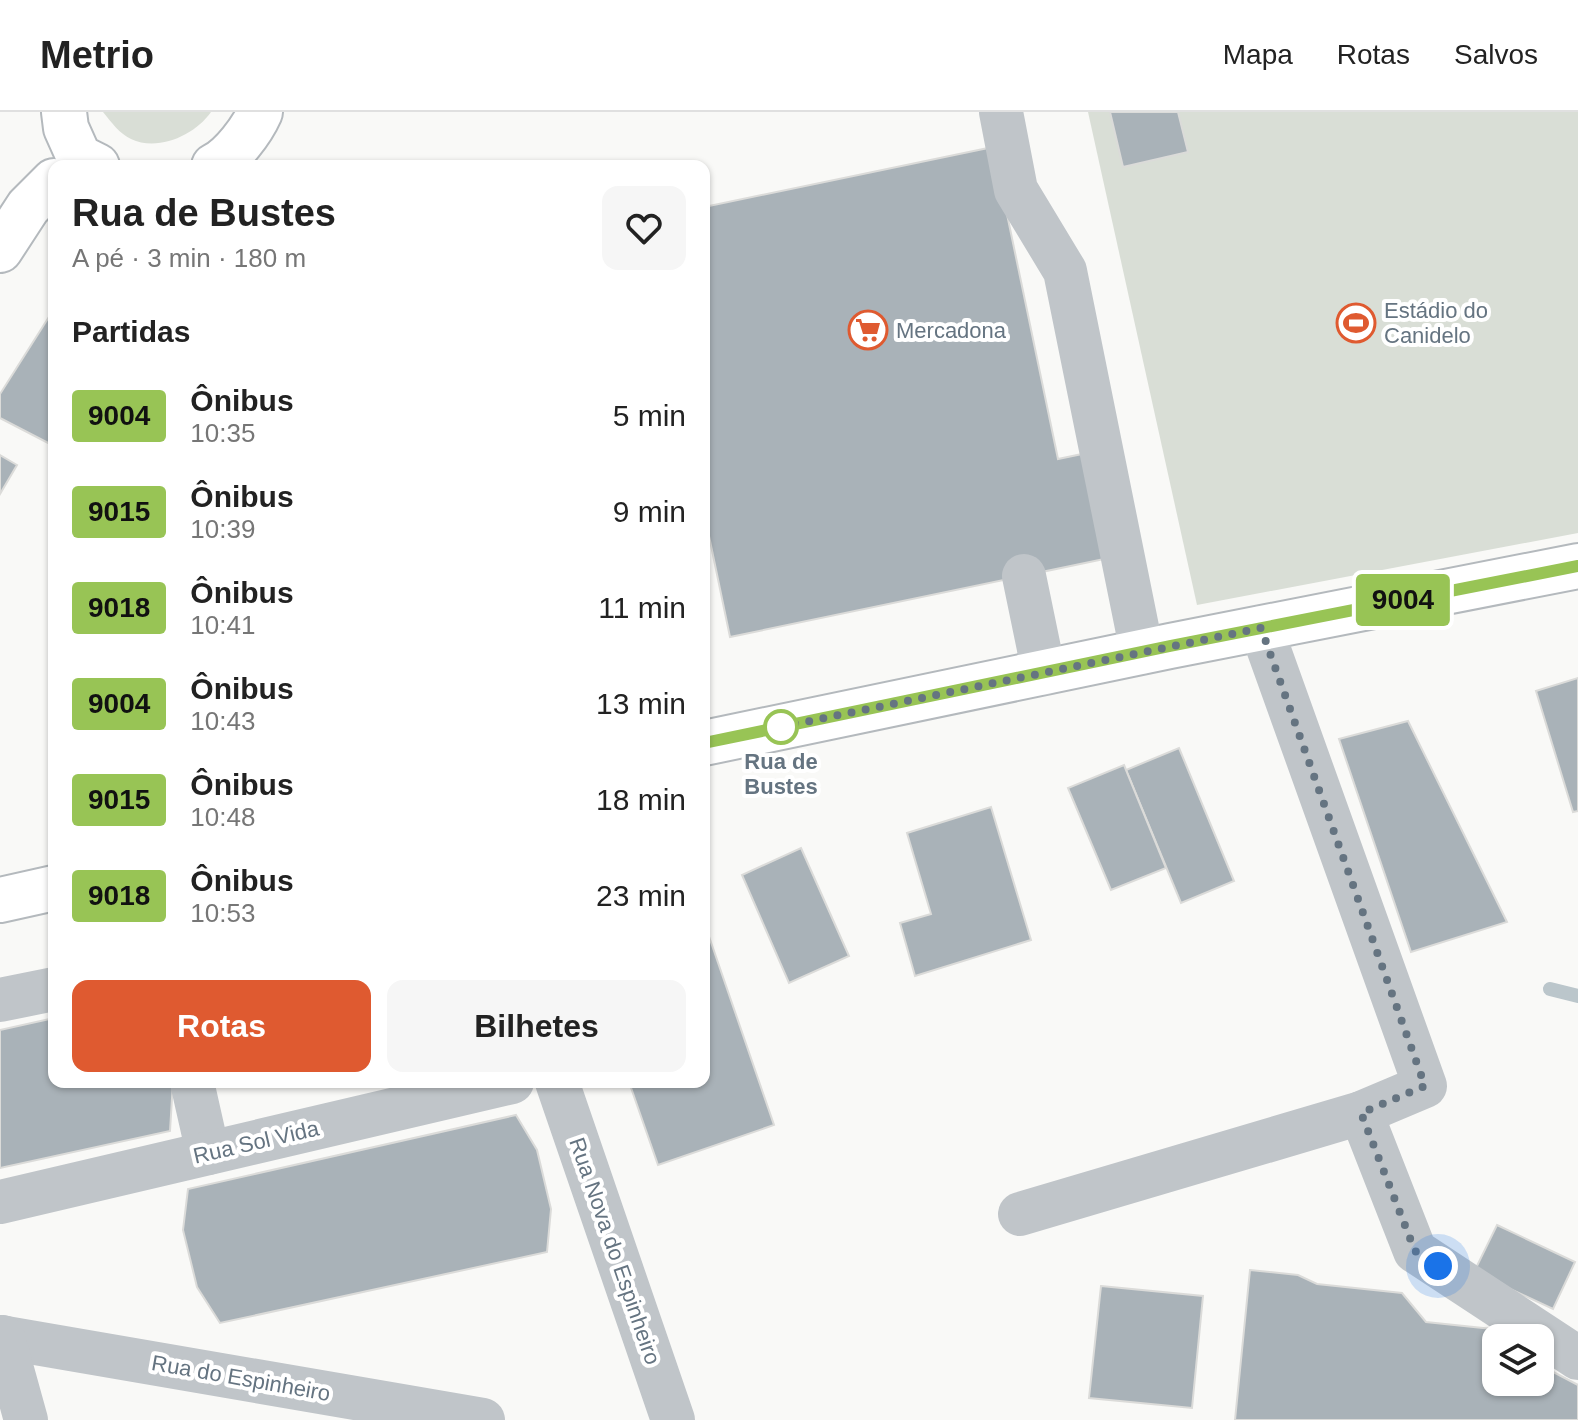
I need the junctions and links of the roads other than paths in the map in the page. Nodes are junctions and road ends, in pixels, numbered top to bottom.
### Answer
1 (64, 112) edge
2 (260, 112) edge
3 (1001, 112) edge
4 (1027, 112) edge
5 (73, 160) edge
6 (225, 160) edge
7 (48, 190) edge
8 (0, 250) edge
9 (1578, 566) edge
10 (1024, 576) dead end
11 (1261, 628) junction
12 (1156, 649) junction
13 (1044, 673) junction
14 (710, 742) edge
15 (48, 889) edge
16 (0, 900) edge
17 (48, 990) edge
18 (0, 1000) edge
19 (193, 1088) edge
20 (486, 1088) edge
21 (559, 1088) edge
22 (1361, 1113) junction
23 (208, 1153) junction
24 (0, 1202) edge
25 (1020, 1214) dead end
26 (2, 1337) edge
27 (1578, 1358) edge
28 (26, 1420) edge
29 (483, 1420) edge
30 (673, 1420) edge

1 - 5 main road
2 - 6 main road
3 - 12 street
4 - 12 street
7 - 8 main road
9 - 11 main road
10 - 13 street
11 - 12 main road
11 - 22 street
12 - 13 main road
13 - 14 main road
15 - 16 main road
17 - 18 street
19 - 23 street
20 - 23 street, Rua Sol Vida
21 - 30 street, Rua Nova do Espinheiro
22 - 25 street
22 - 27 street
23 - 24 street, Rua Sol Vida
26 - 28 street
26 - 29 street, Rua do Espinheiro

